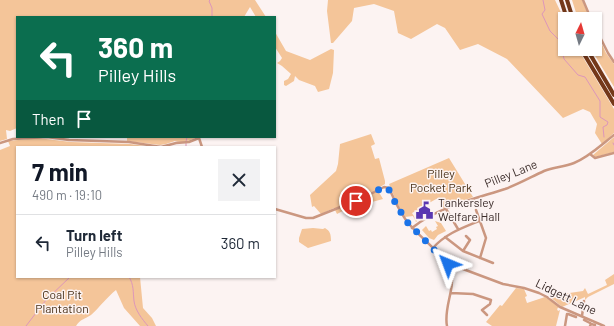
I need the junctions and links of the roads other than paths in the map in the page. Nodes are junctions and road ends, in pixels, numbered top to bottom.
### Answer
1 (561, 0) edge
2 (567, 0) edge
3 (583, 0) edge
4 (565, 12) edge
5 (571, 12) edge
6 (588, 12) edge
7 (602, 41) edge
8 (585, 56) edge
9 (591, 56) edge
10 (614, 62) edge
11 (614, 95) edge
12 (614, 104) edge
13 (614, 135) edge
14 (27, 138) edge
15 (50, 138) edge
16 (199, 138) edge
17 (0, 143) edge
18 (155, 146) edge
19 (165, 146) edge
20 (614, 153) edge
21 (590, 154) junction
22 (276, 209) edge
23 (446, 209) junction
24 (476, 210) dead end
25 (479, 221) junction
26 (412, 228) junction
27 (458, 229) junction
28 (445, 237) junction
29 (468, 237) dead end
30 (433, 248) junction
31 (463, 251) junction
32 (480, 258) junction
33 (493, 263) dead end
34 (450, 268) junction
35 (451, 293) junction
36 (584, 301) dead end
37 (487, 315) dead end
38 (582, 316) junction
39 (576, 317) dead end
40 (584, 320) dead end
41 (591, 325) edge
42 (594, 325) edge
43 (447, 326) edge
44 (565, 326) edge
45 (604, 326) edge

1 - 4 highway
2 - 5 highway
3 - 6 street
7 - 10 street
8 - 12 highway
9 - 11 highway
13 - 21 street, Pilley Lane
14 - 17 street
15 - 18 street
16 - 19 street
20 - 21 street
21 - 23 street, Pilley Lane
22 - 26 street
23 - 26 street, Pilley Lane
23 - 27 street
24 - 25 street
25 - 27 street
25 - 32 street
26 - 30 street
27 - 28 street
28 - 30 street
28 - 31 street
29 - 31 street
30 - 34 street
31 - 32 street
32 - 33 street
34 - 35 street
34 - 38 street, Lidgett Lane
35 - 37 street
35 - 43 street
36 - 38 street
38 - 45 street, Lidgett Lane
39 - 44 street
40 - 41 street
41 - 42 street

